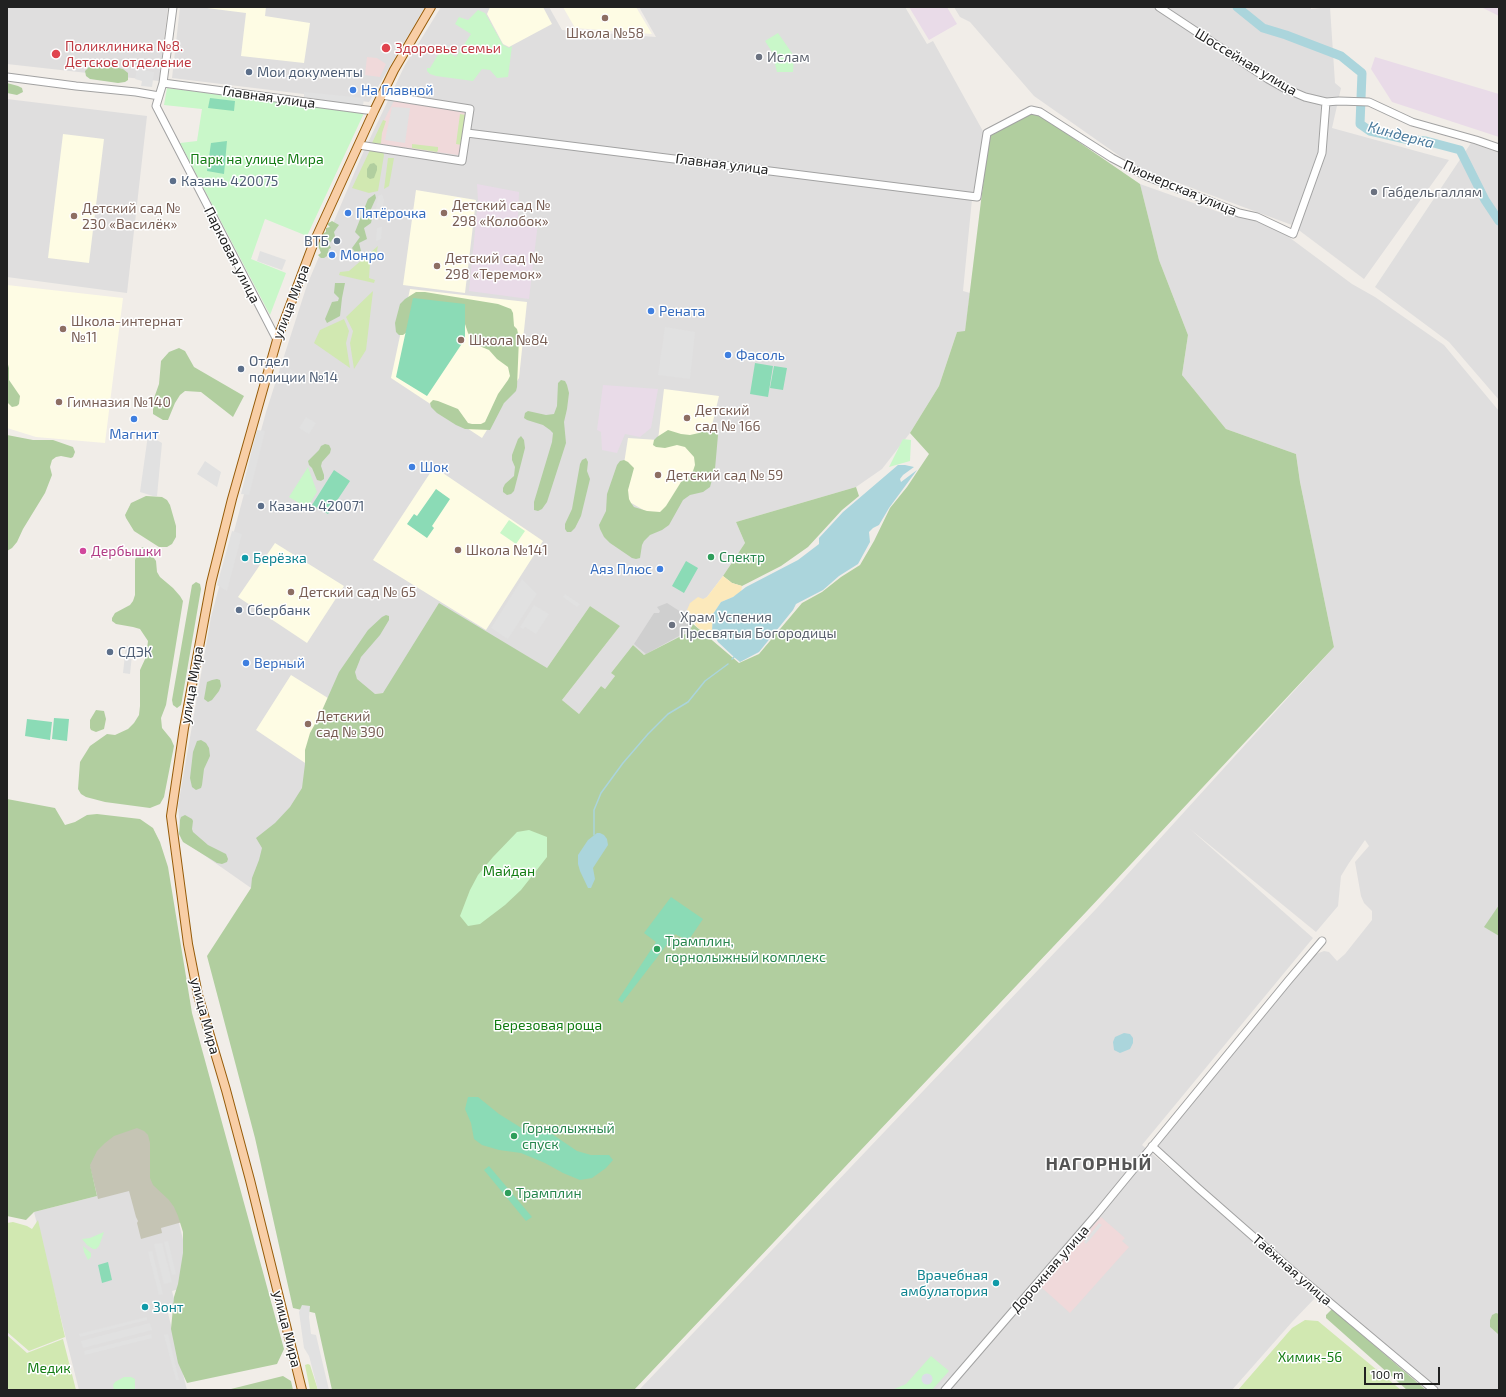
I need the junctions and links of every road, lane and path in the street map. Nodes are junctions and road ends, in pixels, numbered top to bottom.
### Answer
1 (173, 7) edge
2 (431, 7) edge
3 (1158, 7) edge
4 (7, 77) edge
5 (163, 83) junction
6 (382, 95) junction
7 (159, 96) junction
8 (1326, 102) junction
9 (374, 111) junction
10 (467, 133) junction
11 (988, 133) joint
12 (359, 145) junction
13 (1499, 148) edge
14 (277, 340) junction
15 (1322, 941) dead end
16 (1152, 1146) junction
17 (302, 1390) edge
18 (945, 1390) edge
19 (1434, 1390) edge

1 - 5 street
2 - 6 main road, улица Мира
3 - 8 street, Шоссейная улица
4 - 7 street
5 - 7 street
5 - 9 street, Главная улица
6 - 9 main road, улица Мира
6 - 10 street
7 - 14 street, Парковая улица
8 - 11 street, Пионерская улица
8 - 13 street, Шоссейная улица
9 - 12 main road, улица Мира
10 - 11 street, Главная улица
10 - 12 street
12 - 14 main road, улица Мира
14 - 17 main road, улица Мира
15 - 16 street, Дорожная улица
16 - 18 street, Дорожная улица
16 - 19 street, Таёжная улица

